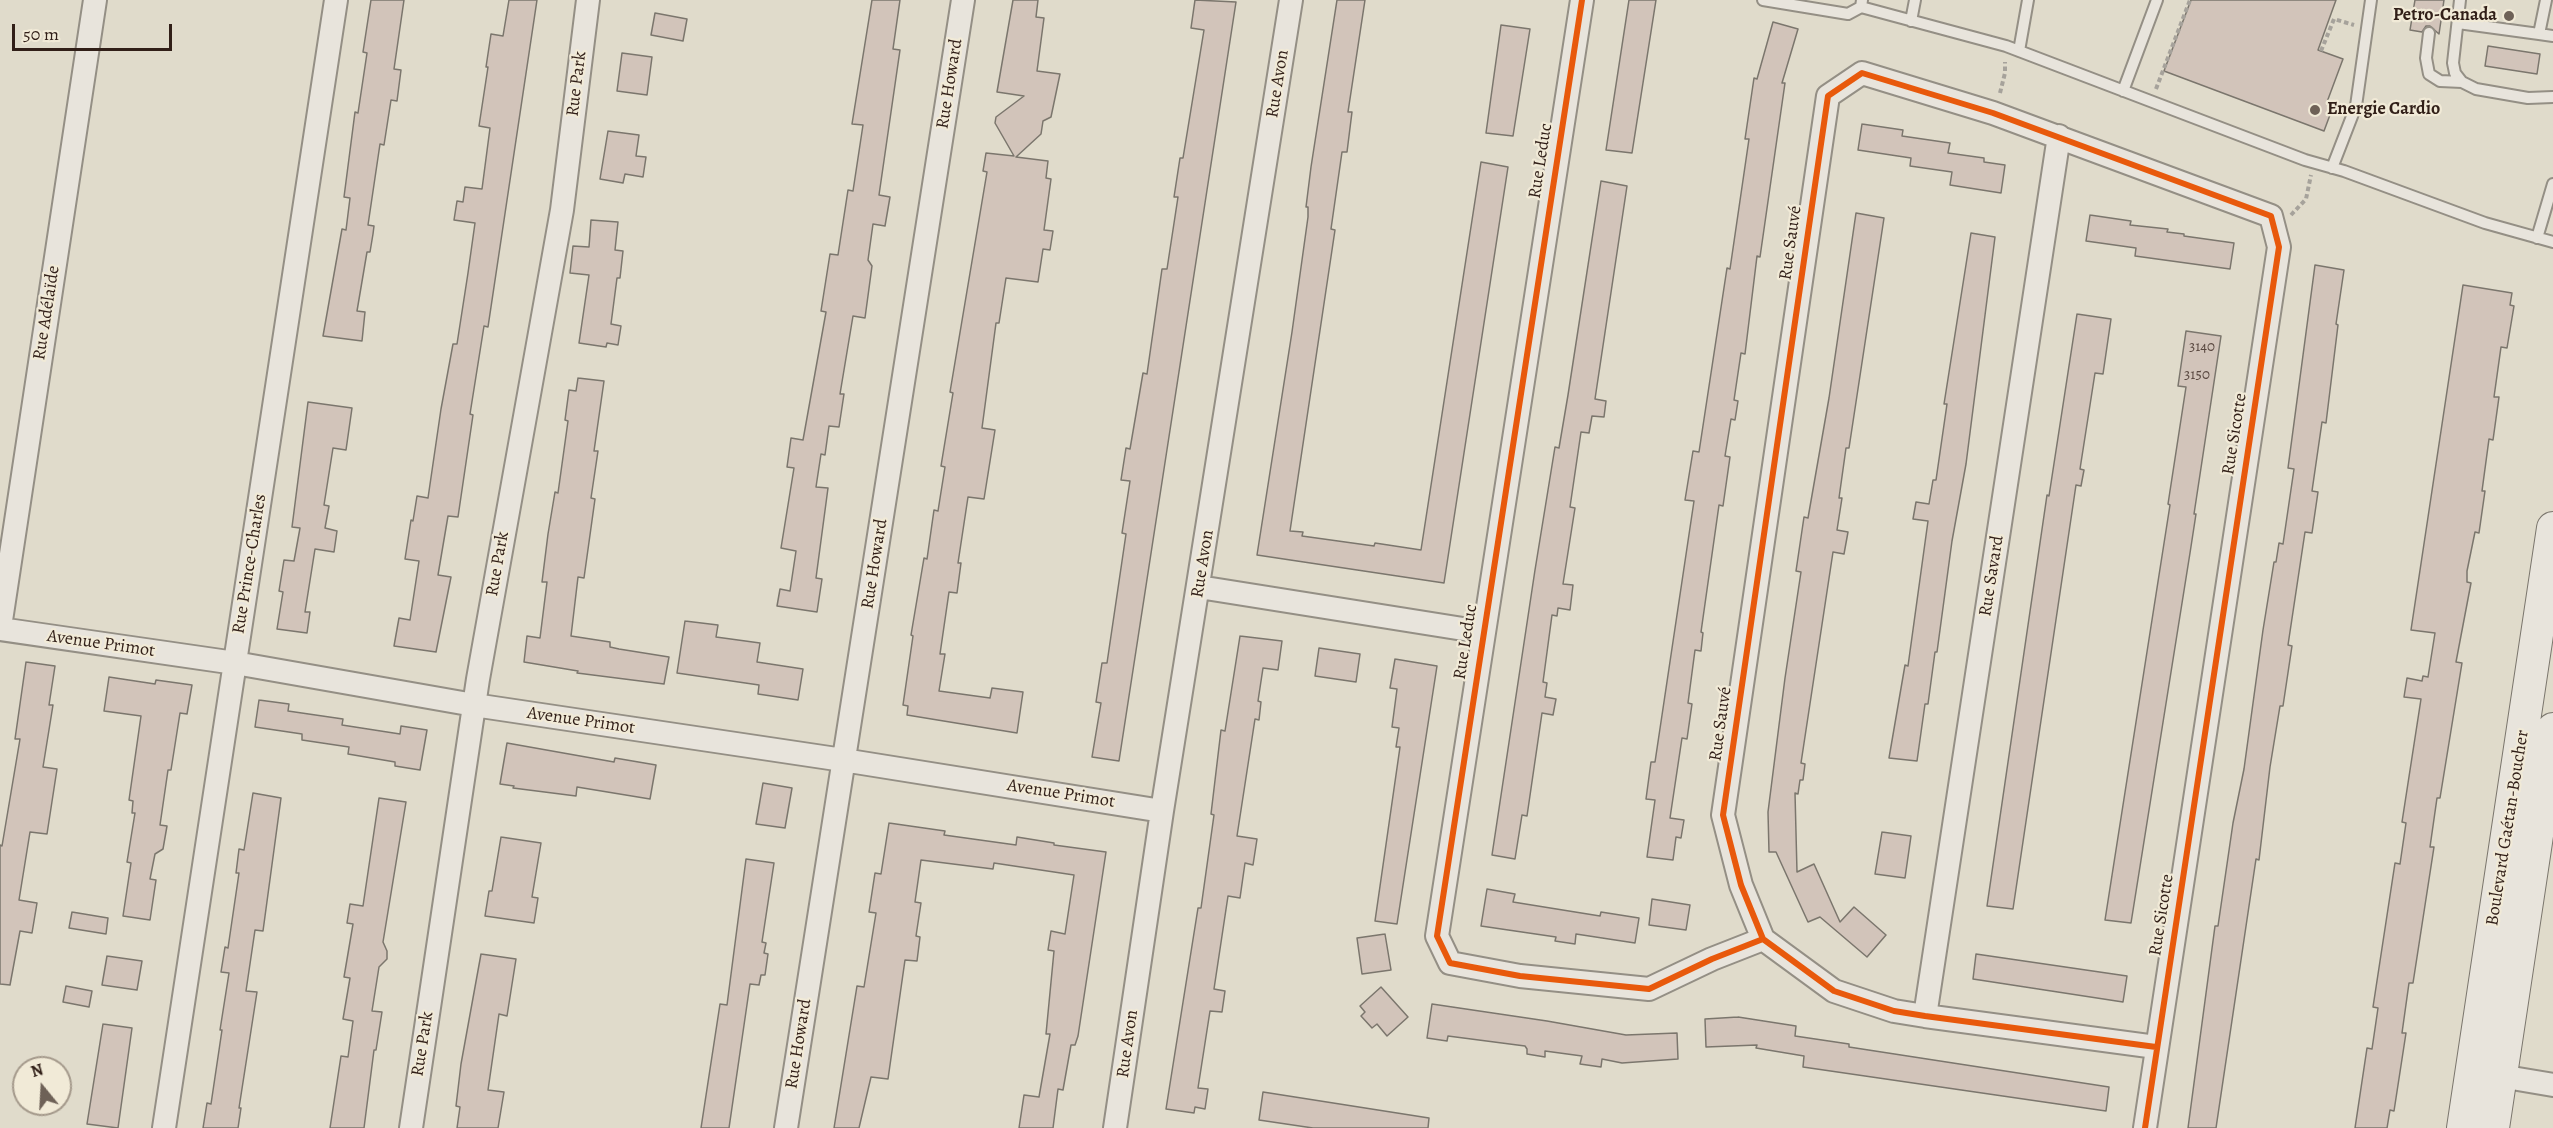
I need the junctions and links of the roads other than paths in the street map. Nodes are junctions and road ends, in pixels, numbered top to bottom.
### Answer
1 (95, 0) edge
2 (336, 0) edge
3 (588, 0) edge
4 (963, 0) edge
5 (1291, 0) edge
6 (1582, 0) edge
7 (1763, 0) edge
8 (1915, 0) edge
9 (2028, 0) edge
10 (2157, 0) edge
11 (2371, 0) edge
12 (2460, 0) edge
13 (2546, 0) edge
14 (1861, 3) edge
15 (1911, 21) junction
16 (2457, 23) junction
17 (2429, 33) dead end
18 (2539, 34) junction
19 (2553, 36) edge
20 (2019, 51) junction
21 (2462, 82) junction
22 (2123, 91) junction
23 (1828, 96) joint
24 (2553, 97) edge
25 (2059, 136) junction
26 (2332, 168) junction
27 (2553, 184) edge
28 (2537, 238) junction
29 (2553, 242) edge
30 (2553, 528) edge
31 (1199, 587) junction
32 (0, 628) edge
33 (1482, 632) junction
34 (235, 663) junction
35 (474, 705) junction
36 (2553, 732) edge
37 (843, 760) junction
38 (1162, 811) junction
39 (1763, 939) junction
40 (1925, 1016) junction
41 (2156, 1047) junction
42 (2500, 1077) junction
43 (2553, 1085) edge
44 (164, 1128) edge
45 (411, 1128) edge
46 (786, 1128) edge
47 (1115, 1128) edge
48 (2145, 1128) edge
49 (2463, 1128) edge
50 (2493, 1128) edge

1 - 32 street, Rue Adélaïde
2 - 34 street, Rue Prince-Charles
3 - 35 street, Rue Park
4 - 37 street, Rue Howard
5 - 31 street, Rue Avon
6 - 33 street, Rue Leduc
7 - 14 lane
8 - 15 lane
9 - 20 lane
10 - 22 lane
11 - 26 lane
12 - 16 lane
13 - 18 lane
14 - 15 lane
15 - 20 lane
16 - 18 lane
16 - 21 lane
17 - 21 lane
18 - 19 lane
20 - 22 lane
21 - 24 lane
22 - 26 lane
23 - 25 street, Rue Sicotte
23 - 39 street, Rue Sauvé
25 - 40 street, Rue Savard
25 - 41 street, Rue Sicotte
26 - 28 lane
27 - 28 lane
28 - 29 lane
30 - 49 main road, Boulevard Gaétan-Boucher
31 - 33 street
31 - 38 street, Rue Avon
32 - 34 street, Avenue Primot
33 - 39 street, Rue Leduc
34 - 35 street, Avenue Primot
34 - 44 street, Rue Prince-Charles
35 - 37 street, Avenue Primot
35 - 45 street, Rue Park
36 - 42 main road, Boulevard Gaétan-Boucher
37 - 38 street, Avenue Primot
37 - 46 street, Rue Howard
38 - 47 street, Rue Avon
39 - 40 street
40 - 41 street
41 - 48 street, Rue Sicotte
42 - 43 street
42 - 50 main road, Boulevard Gaétan-Boucher

